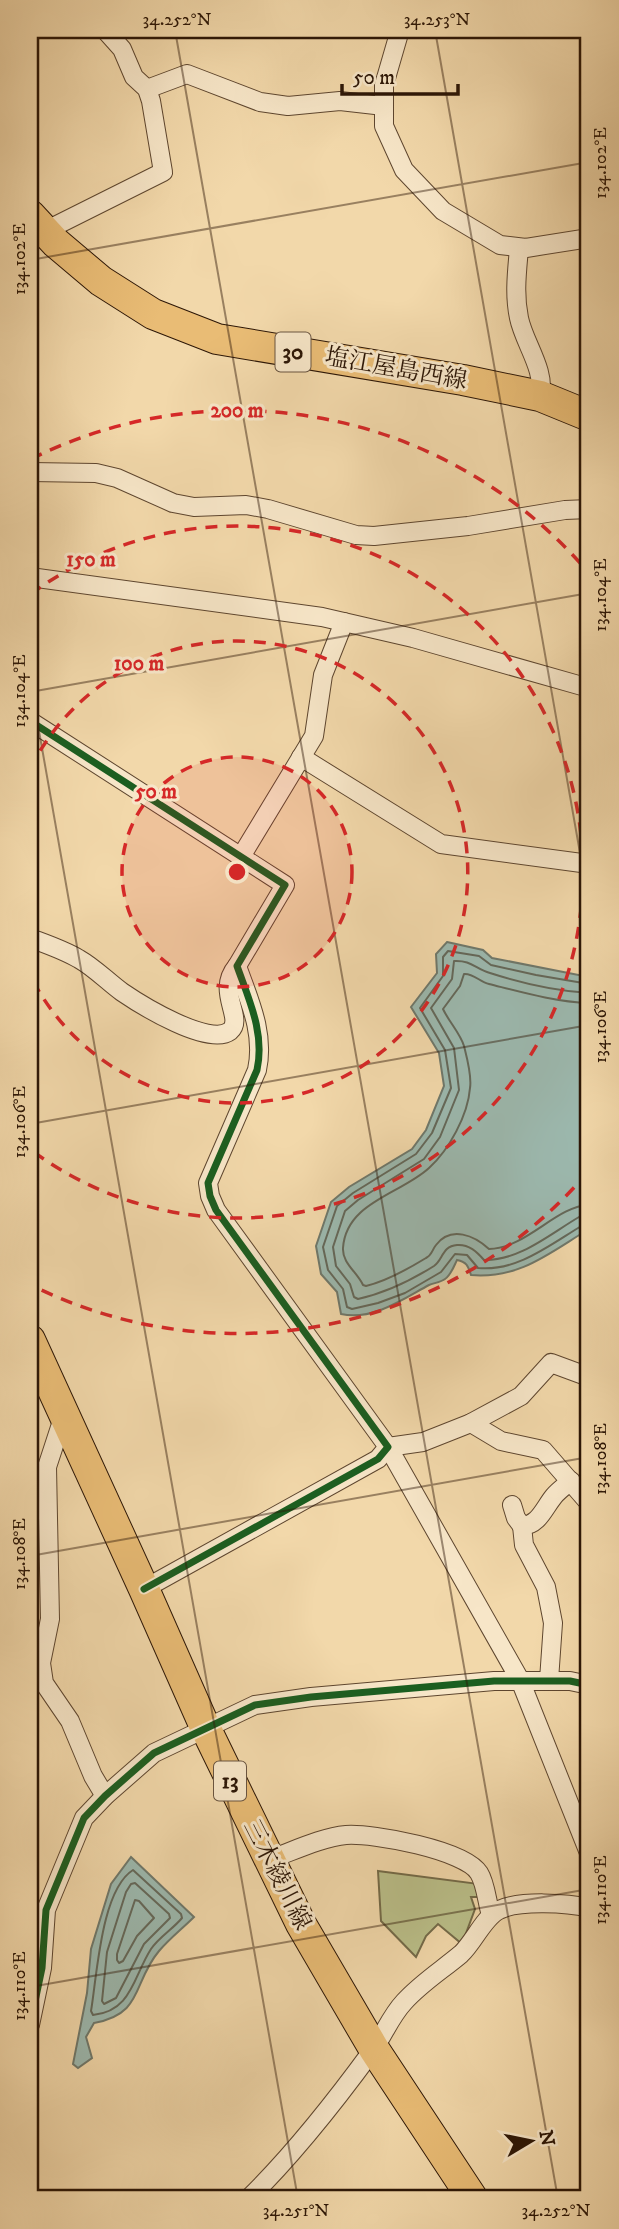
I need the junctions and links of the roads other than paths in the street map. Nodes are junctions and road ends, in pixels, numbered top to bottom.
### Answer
1 (105, 30) edge
2 (400, 30) edge
3 (147, 89) junction
4 (384, 106) junction
5 (37, 223) edge
6 (589, 239) edge
7 (519, 248) junction
8 (540, 396) junction
9 (589, 416) edge
10 (30, 472) edge
11 (589, 509) edge
12 (30, 577) edge
13 (344, 622) junction
14 (589, 688) edge
15 (30, 721) edge
16 (301, 757) junction
17 (242, 855) junction
18 (589, 864) edge
19 (30, 938) edge
20 (237, 966) junction
21 (30, 1340) edge
22 (589, 1377) edge
23 (64, 1415) junction
24 (471, 1423) junction
25 (388, 1447) junction
26 (571, 1481) junction
27 (589, 1503) edge
28 (512, 1505) dead end
29 (522, 1526) junction
30 (144, 1589) junction
31 (549, 1680) junction
32 (520, 1681) junction
33 (589, 1685) edge
34 (205, 1727) junction
35 (105, 1796) junction
36 (589, 1853) edge
37 (268, 1860) junction
38 (589, 1908) edge
39 (491, 1915) junction
40 (30, 2025) edge
41 (374, 2049) junction
42 (248, 2199) edge
43 (473, 2199) edge

1 - 3 street
2 - 4 street
3 - 4 street
3 - 5 street
4 - 7 street
5 - 8 main road, 塩江屋島西線 / 30
6 - 7 street
7 - 8 street
8 - 9 main road, 塩江屋島西線 / 30
10 - 11 street
12 - 13 street
13 - 14 street
13 - 16 street
15 - 17 street
16 - 17 street
16 - 18 street
17 - 20 street
19 - 20 street
20 - 25 street
21 - 23 main road, 三木綾川線 / 13
22 - 24 street
23 - 30 main road, 三木綾川線 / 13
23 - 35 street
24 - 25 street
24 - 26 street
25 - 30 street
25 - 32 street
26 - 27 street
26 - 29 street
28 - 29 street
29 - 31 street
30 - 34 main road, 三木綾川線 / 13
31 - 32 street
31 - 33 street
32 - 34 street
32 - 36 street
34 - 35 street
34 - 37 main road, 三木綾川線 / 13
35 - 40 street
37 - 39 street
37 - 41 main road, 三木綾川線 / 13
38 - 39 street
39 - 41 street
41 - 42 street
41 - 43 main road, 三木綾川線 / 13

